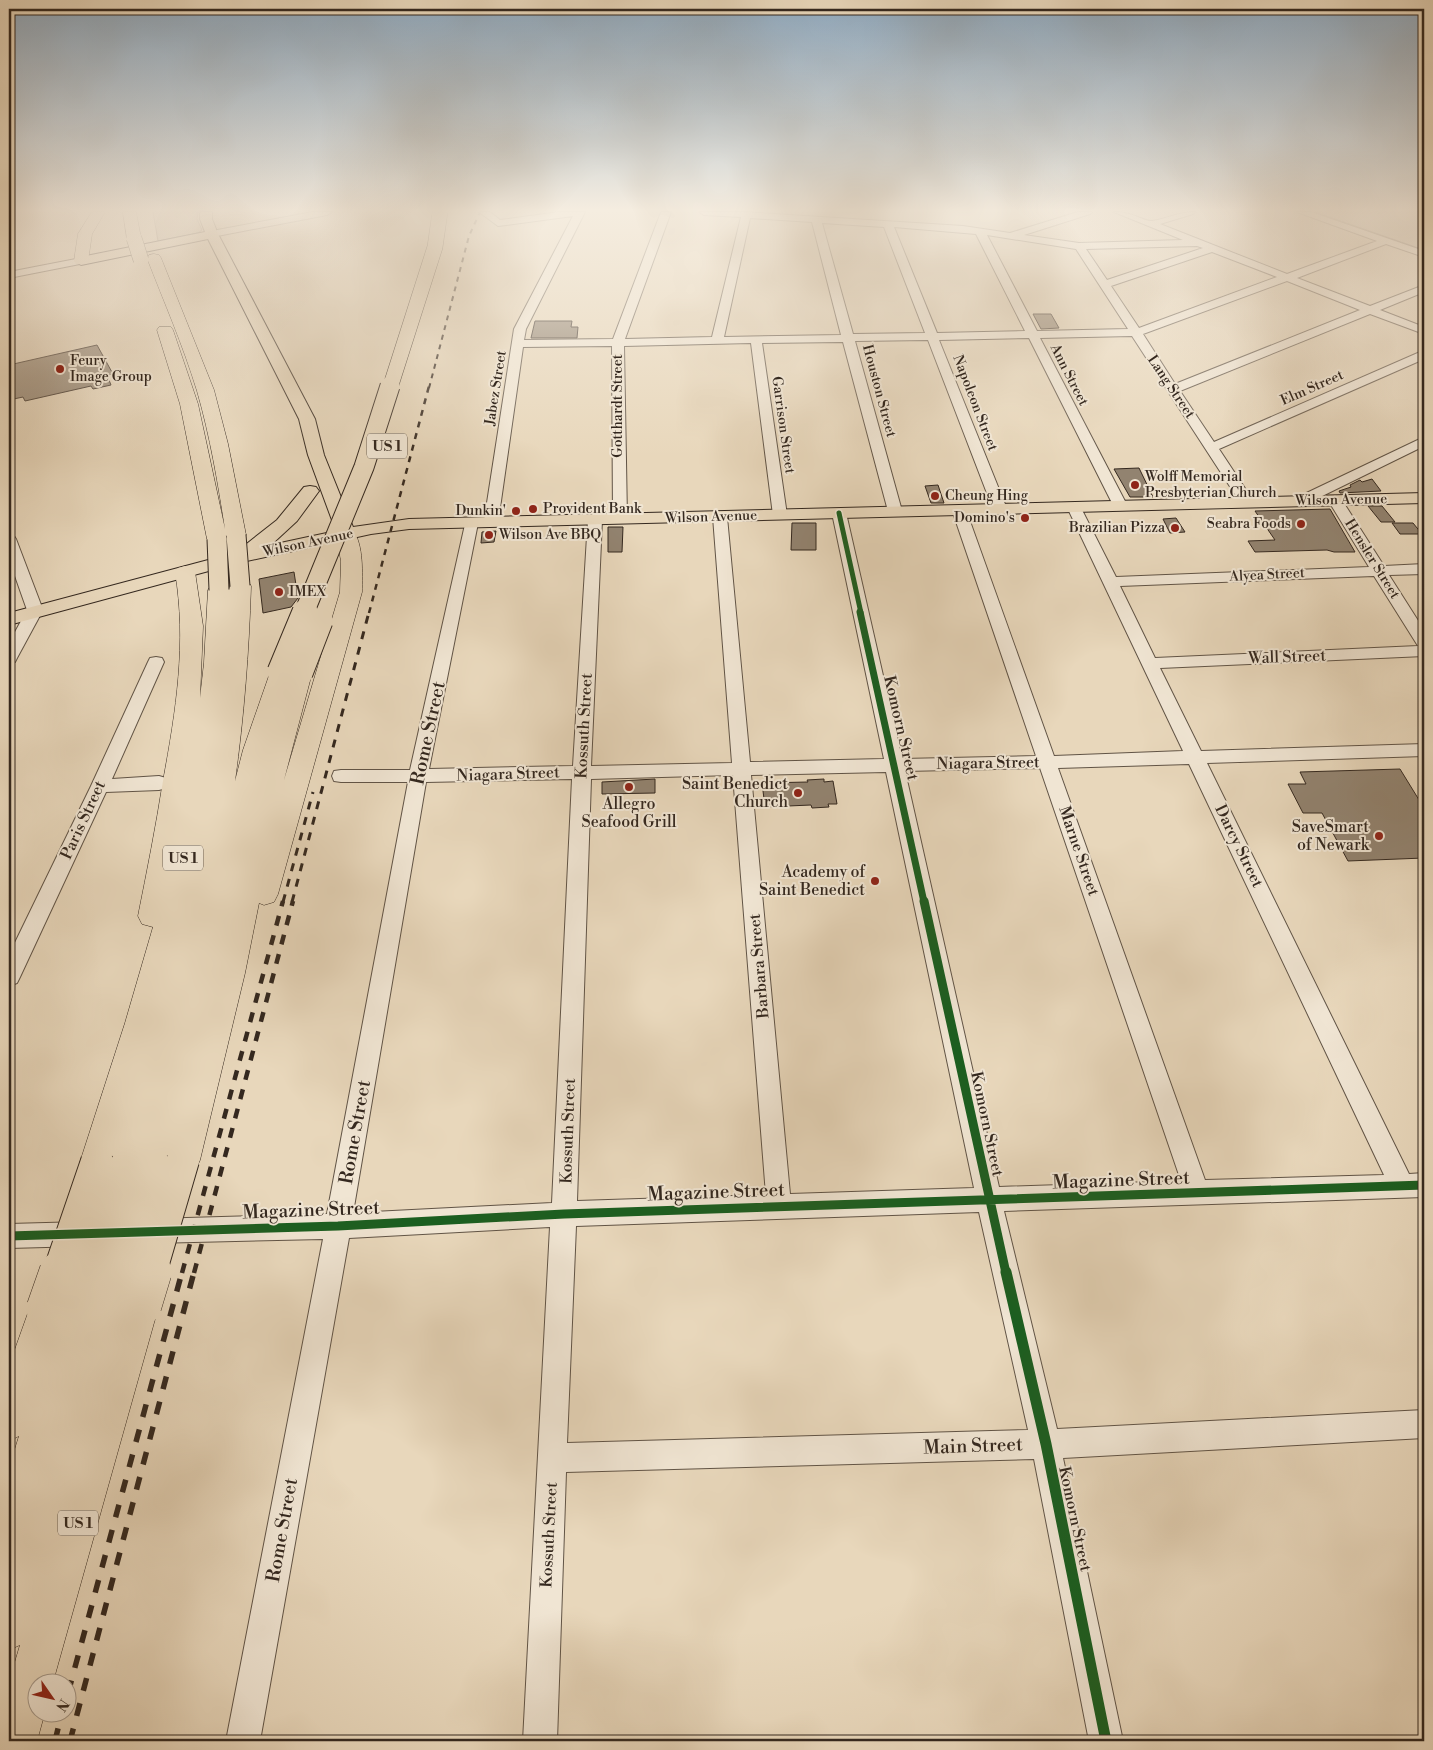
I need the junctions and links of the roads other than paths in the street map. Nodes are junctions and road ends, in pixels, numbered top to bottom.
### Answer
1 (157, 294) edge
2 (242, 294) edge
3 (420, 294) edge
4 (434, 294) edge
5 (538, 294) edge
6 (635, 294) edge
7 (728, 294) edge
8 (837, 294) edge
9 (918, 294) edge
10 (1011, 294) edge
11 (1109, 294) edge
12 (1244, 294) edge
13 (1328, 294) edge
14 (1410, 294) edge
15 (1370, 310) junction
16 (1424, 331) edge
17 (1134, 332) junction
18 (1032, 335) junction
19 (934, 337) junction
20 (850, 339) junction
21 (756, 340) junction
22 (717, 341) junction
23 (618, 343) junction
24 (518, 344) junction
25 (1424, 355) edge
26 (1173, 389) junction
27 (1424, 441) edge
28 (1211, 448) junction
29 (316, 455) junction
30 (310, 491) junction
31 (1424, 498) edge
32 (1335, 500) junction
33 (1301, 501) junction
34 (1247, 502) junction
35 (1120, 505) junction
36 (1074, 507) junction
37 (1000, 509) junction
38 (959, 510) junction
39 (895, 512) junction
40 (839, 513) junction
41 (780, 514) junction
42 (720, 517) junction
43 (620, 519) junction
44 (595, 520) junction
45 (491, 522) junction
46 (471, 523) junction
47 (336, 536) junction
48 (9, 539) edge
49 (239, 557) junction
50 (1424, 569) edge
51 (1380, 570) junction
52 (185, 572) junction
53 (1110, 582) junction
54 (230, 588) junction
55 (332, 591) dead end
56 (325, 609) dead end
57 (35, 610) junction
58 (9, 619) edge
59 (1424, 643) edge
60 (1424, 652) edge
61 (9, 658) edge
62 (156, 662) dead end
63 (1151, 663) junction
64 (290, 673) junction
65 (1424, 750) edge
66 (1195, 757) junction
67 (1048, 762) junction
68 (895, 764) junction
69 (743, 768) junction
70 (582, 772) junction
71 (341, 776) dead end
72 (419, 776) junction
73 (159, 783) dead end
74 (100, 786) junction
75 (230, 973) junction
76 (9, 977) edge
77 (110, 1119) junction
78 (140, 1161) junction
79 (1413, 1185) edge
80 (1197, 1193) junction
81 (990, 1200) junction
82 (779, 1206) junction
83 (564, 1214) junction
84 (338, 1226) junction
85 (9, 1236) edge
86 (94, 1307) junction
87 (9, 1421) edge
88 (1424, 1424) edge
89 (1046, 1444) junction
90 (552, 1458) junction
91 (9, 1530) edge
92 (9, 1628) edge
93 (14, 1741) edge
94 (243, 1741) edge
95 (540, 1741) edge
96 (1106, 1741) edge

1 - 54 highway, US 1, bridge
2 - 29 main road
3 - 64 highway, bridge
4 - 55 highway, US 1
5 - 24 street, Jabez Street
6 - 23 street, Gotthardt Street
7 - 22 street
8 - 20 street, Houston Street
9 - 19 street, Napoleon Street
10 - 18 street, Ann Street
11 - 17 street, Lang Street
12 - 17 street
13 - 15 street
14 - 15 street
15 - 16 street
15 - 26 street
17 - 18 street
17 - 26 street, Lang Street
18 - 19 street
18 - 35 street, Ann Street
19 - 20 street
19 - 37 street, Napoleon Street
20 - 21 street
20 - 39 street, Houston Street
21 - 22 street
21 - 41 street, Garrison Street
22 - 23 street
23 - 24 street
23 - 43 street, Gotthardt Street
24 - 45 street, Jabez Street
25 - 28 street, Elm Street
26 - 28 street, Lang Street
27 - 33 street
28 - 34 street, Lang Street
29 - 30 main road
29 - 47 main road
30 - 47 main road
30 - 49 main road
31 - 32 main road, Wilson Avenue
32 - 33 main road, Wilson Avenue
32 - 51 street, Hensler Street
33 - 34 main road, Wilson Avenue
34 - 35 main road, Wilson Avenue
35 - 36 main road, Wilson Avenue
36 - 37 main road, Wilson Avenue
36 - 53 street, Darcy Street
37 - 38 main road, Wilson Avenue
38 - 39 main road, Wilson Avenue
38 - 67 street, Marne Street
39 - 40 main road, Wilson Avenue
40 - 41 main road, Wilson Avenue
40 - 68 street, Komorn Street
41 - 42 main road, Wilson Avenue
42 - 43 main road, Wilson Avenue
42 - 69 street, Barbara Street
43 - 44 main road, Wilson Avenue
44 - 45 main road, Wilson Avenue
44 - 70 street, Kossuth Street
45 - 46 main road, Wilson Avenue
46 - 47 main road, Wilson Avenue
46 - 72 street, Rome Street
47 - 49 main road, Wilson Avenue
47 - 75 highway
48 - 57 street
49 - 52 main road, Wilson Avenue
50 - 51 street, Alyea Street
51 - 53 street, Alyea Street
51 - 59 street, Hensler Street
52 - 57 main road, Wilson Avenue
52 - 77 highway
53 - 63 street, Darcy Street
54 - 77 highway, US 1
54 - 78 highway
56 - 64 highway, US 1, bridge
57 - 58 main road, Wilson Avenue
57 - 61 street
60 - 63 street, Wall Street
62 - 74 street, Paris Street
63 - 66 street, Darcy Street
64 - 75 highway, US 1
64 - 78 highway
65 - 66 street, Niagara Street
66 - 67 street, Niagara Street
66 - 79 street, Darcy Street
67 - 68 street, Niagara Street
67 - 80 street, Marne Street
68 - 69 street, Niagara Street
68 - 81 street, Komorn Street
69 - 70 street, Niagara Street
69 - 82 street, Barbara Street
70 - 72 street, Niagara Street
70 - 83 street, Kossuth Street
71 - 72 street, Niagara Street
72 - 84 street, Rome Street
73 - 74 street
74 - 76 street, Paris Street
75 - 78 highway, US 1
77 - 78 highway, US 1
78 - 86 highway, US 1, bridge
78 - 86 highway, bridge
79 - 80 street, Magazine Street
80 - 81 street, Magazine Street
81 - 82 street, Magazine Street
81 - 89 street, Komorn Street
82 - 83 street, Magazine Street
83 - 84 street, Magazine Street
83 - 90 street, Kossuth Street
84 - 85 street, Magazine Street
84 - 94 street, Rome Street
86 - 87 highway, US 1
86 - 91 highway
86 - 92 highway
86 - 93 highway, US 1
88 - 89 street, Main Street
89 - 90 street, Main Street
89 - 96 street, Komorn Street
90 - 95 street, Kossuth Street

